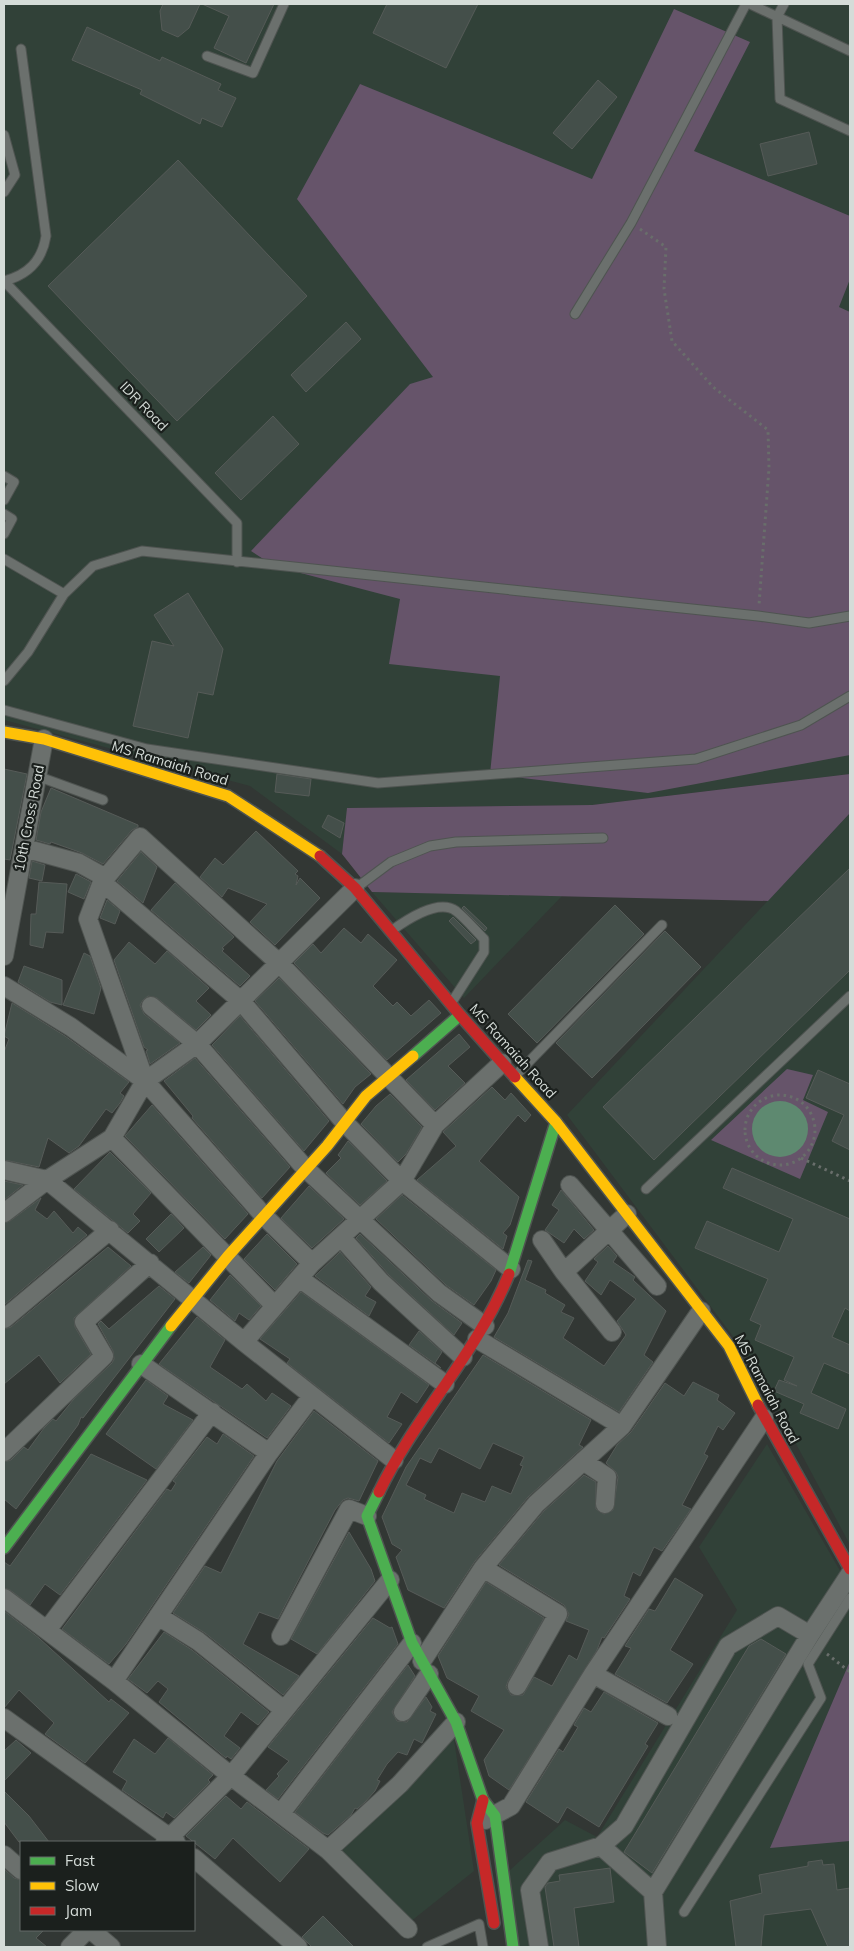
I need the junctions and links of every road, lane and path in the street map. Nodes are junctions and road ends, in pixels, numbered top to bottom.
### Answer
1 (284, 4) edge
2 (746, 4) edge
3 (750, 4) edge
4 (784, 4) edge
5 (777, 17) junction
6 (21, 49) dead end
7 (850, 51) edge
8 (207, 56) dead end
9 (850, 132) edge
10 (4, 135) edge
11 (4, 192) edge
12 (631, 222) junction
13 (4, 281) edge
14 (575, 314) dead end
15 (4, 476) edge
16 (4, 500) edge
17 (4, 514) edge
18 (4, 534) edge
19 (4, 559) edge
20 (237, 562) junction
21 (64, 594) junction
22 (758, 616) junction
23 (850, 616) edge
24 (4, 681) edge
25 (850, 696) edge
26 (4, 710) edge
27 (4, 732) edge
28 (44, 739) junction
29 (37, 776) junction
30 (103, 800) dead end
31 (603, 838) dead end
32 (24, 848) junction
33 (104, 880) junction
34 (355, 888) junction
35 (9, 894) edge
36 (662, 925) dead end
37 (391, 931) junction
38 (4, 956) edge
39 (280, 964) junction
40 (4, 986) edge
41 (850, 996) edge
42 (241, 1001) junction
43 (451, 1004) junction
44 (152, 1006) dead end
45 (460, 1015) junction
46 (197, 1044) junction
47 (502, 1062) junction
48 (514, 1076) junction
49 (387, 1077) junction
50 (145, 1080) junction
51 (556, 1122) junction
52 (345, 1123) junction
53 (435, 1125) junction
54 (112, 1138) junction
55 (801, 1158) junction
56 (305, 1168) junction
57 (4, 1170) edge
58 (47, 1180) junction
59 (402, 1181) junction
60 (850, 1181) edge
61 (570, 1184) dead end
62 (646, 1189) dead end
63 (4, 1213) edge
64 (627, 1214) junction
65 (264, 1216) junction
66 (360, 1219) junction
67 (610, 1229) junction
68 (110, 1230) junction
69 (341, 1237) junction
70 (542, 1240) dead end
71 (228, 1256) junction
72 (150, 1263) junction
73 (312, 1263) junction
74 (511, 1269) junction
75 (564, 1272) junction
76 (299, 1278) junction
77 (657, 1286) dead end
78 (192, 1299) junction
79 (275, 1306) junction
80 (702, 1311) junction
81 (4, 1318) edge
82 (481, 1332) junction
83 (612, 1332) dead end
84 (244, 1342) junction
85 (463, 1357) junction
86 (141, 1364) junction
87 (445, 1384) junction
88 (312, 1396) junction
89 (212, 1412) junction
90 (764, 1418) junction
91 (622, 1426) junction
92 (4, 1452) edge
93 (269, 1453) junction
94 (394, 1460) junction
95 (583, 1462) junction
96 (605, 1504) dead end
97 (367, 1516) junction
98 (4, 1548) edge
99 (483, 1568) junction
100 (850, 1569) edge
101 (850, 1574) edge
102 (390, 1580) junction
103 (4, 1598) edge
104 (850, 1598) edge
105 (158, 1616) junction
106 (47, 1630) junction
107 (281, 1636) dead end
108 (815, 1642) junction
109 (412, 1643) junction
110 (426, 1667) junction
111 (850, 1672) edge
112 (594, 1674) junction
113 (114, 1681) junction
114 (517, 1686) dead end
115 (284, 1710) junction
116 (403, 1712) dead end
117 (668, 1716) dead end
118 (4, 1718) edge
119 (456, 1722) junction
120 (230, 1776) junction
121 (483, 1800) junction
122 (281, 1813) junction
123 (495, 1816) junction
124 (477, 1823) junction
125 (170, 1841) edge
126 (601, 1846) junction
127 (328, 1850) junction
128 (4, 1855) edge
129 (195, 1859) edge
130 (20, 1869) edge
131 (654, 1892) junction
132 (684, 1912) dead end
133 (408, 1929) dead end
134 (88, 1931) edge
135 (90, 1931) edge
136 (496, 1932) dead end
137 (70, 1947) edge
138 (111, 1947) edge
139 (298, 1947) edge
140 (427, 1947) edge
141 (483, 1947) edge
142 (513, 1947) edge
143 (539, 1947) edge
144 (657, 1947) edge

1 - 8 lane
2 - 12 lane
3 - 5 lane
4 - 5 lane
5 - 7 lane
5 - 9 lane
6 - 13 lane
10 - 11 lane
12 - 14 lane
12 - 22 path
13 - 20 lane, IDR Road
15 - 16 lane
17 - 18 lane
19 - 21 lane
20 - 21 lane
20 - 22 lane
21 - 24 lane
22 - 23 lane
25 - 26 lane
27 - 28 street, MS Ramaiah Road
28 - 29 street, 10th Cross Road
28 - 34 street, MS Ramaiah Road
29 - 30 lane
29 - 32 street, 10th Cross Road
31 - 34 lane
32 - 33 street
32 - 35 street, 10th Cross Road
33 - 39 street
33 - 42 street
33 - 50 street
34 - 37 street, MS Ramaiah Road
34 - 39 street
35 - 38 street, 10th Cross Road
36 - 48 lane
37 - 43 street, MS Ramaiah Road
37 - 43 lane
39 - 42 street
39 - 49 street
40 - 50 street
41 - 62 lane
42 - 46 street
42 - 52 street
43 - 45 street, MS Ramaiah Road
44 - 46 street
45 - 47 street, MS Ramaiah Road
45 - 49 street
46 - 50 street
46 - 56 street
47 - 48 street, MS Ramaiah Road
47 - 53 street
48 - 51 street, MS Ramaiah Road
49 - 52 street
49 - 53 street
50 - 54 street
50 - 65 street
51 - 64 street, MS Ramaiah Road
51 - 74 street
52 - 56 street
52 - 59 street
53 - 59 street
54 - 58 street
54 - 71 street
55 - 55 path
55 - 60 path
56 - 65 street
56 - 66 street
57 - 58 street
58 - 63 street
58 - 68 street
59 - 66 street
59 - 74 street
61 - 67 street
64 - 67 street
64 - 80 street, MS Ramaiah Road
65 - 71 street
65 - 73 street
66 - 69 street
66 - 82 street
67 - 75 street
67 - 77 street
68 - 72 street
68 - 81 street
69 - 73 street
69 - 85 street
70 - 75 street
71 - 78 street
71 - 79 street
72 - 78 street
72 - 92 street
73 - 76 street
74 - 82 street
75 - 83 street
76 - 79 street
76 - 87 street
78 - 84 street
78 - 86 street
79 - 84 street
80 - 90 street, MS Ramaiah Road
80 - 91 street
82 - 85 street
82 - 91 street
84 - 88 street
85 - 87 street
86 - 89 street
86 - 98 street
87 - 94 street
88 - 93 street
88 - 94 street
89 - 93 street
89 - 106 street
90 - 100 street, MS Ramaiah Road
90 - 112 street
91 - 95 street
93 - 105 street
94 - 97 street
95 - 96 street
95 - 99 street
97 - 102 street
97 - 107 street
99 - 110 street
99 - 114 street
101 - 108 street
102 - 109 street
102 - 115 street
103 - 106 street
104 - 108 lane
105 - 113 street
105 - 115 street
106 - 113 street
108 - 111 path
108 - 126 street
108 - 131 street
108 - 132 lane
109 - 110 street
109 - 122 street
110 - 116 street
110 - 119 street
112 - 117 street
112 - 123 street
113 - 120 street
115 - 120 street
118 - 125 street
119 - 121 street
119 - 127 street
120 - 122 street
120 - 125 street
121 - 123 street
121 - 124 street
122 - 127 street
123 - 124 street
123 - 142 street
124 - 136 street
126 - 131 street
126 - 143 street
127 - 133 street
128 - 130 street
129 - 139 street
131 - 144 street
134 - 137 street
135 - 138 street
140 - 141 lane

